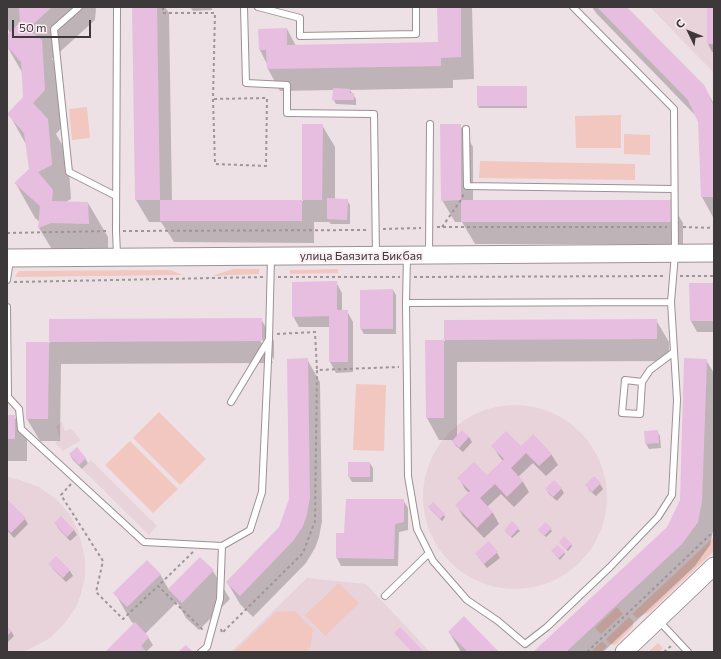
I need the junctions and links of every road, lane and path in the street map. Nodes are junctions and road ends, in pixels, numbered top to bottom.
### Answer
1 (79, 7) edge
2 (117, 7) edge
3 (163, 7) edge
4 (244, 7) edge
5 (258, 7) edge
6 (416, 7) edge
7 (573, 7) edge
8 (213, 99) junction
9 (430, 124) dead end
10 (466, 129) dead end
11 (467, 186) junction
12 (674, 189) junction
13 (116, 196) junction
14 (429, 227) junction
15 (442, 227) junction
16 (675, 227) junction
17 (714, 228) edge
18 (376, 230) junction
19 (116, 231) junction
20 (7, 233) edge
21 (675, 254) junction
22 (714, 254) edge
23 (376, 256) junction
24 (407, 256) junction
25 (429, 256) junction
26 (271, 257) junction
27 (8, 258) edge
28 (117, 258) junction
29 (673, 276) junction
30 (714, 276) edge
31 (271, 277) junction
32 (406, 277) junction
33 (7, 281) edge
34 (671, 302) junction
35 (406, 303) junction
36 (7, 307) edge
37 (269, 337) junction
38 (674, 352) junction
39 (407, 367) junction
40 (317, 370) junction
41 (642, 382) junction
42 (231, 402) dead end
43 (75, 480) junction
44 (714, 531) edge
45 (201, 545) junction
46 (222, 546) junction
47 (429, 553) junction
48 (714, 566) edge
49 (158, 586) junction
50 (385, 596) dead end
51 (215, 615) junction
52 (658, 620) junction
53 (210, 636) junction
54 (201, 652) edge
55 (587, 652) edge
56 (624, 652) edge
57 (688, 652) edge

1 - 13 lane
2 - 13 lane
3 - 8 path
4 - 18 lane
5 - 6 lane
7 - 12 lane
8 - 8 path
9 - 14 lane
10 - 11 lane
11 - 12 lane
11 - 15 path
12 - 16 lane
13 - 19 lane
14 - 15 path
14 - 18 path
14 - 25 lane
15 - 16 path
16 - 17 path
16 - 21 lane
18 - 19 path
18 - 23 lane
19 - 20 path
19 - 28 lane
21 - 22 main road, улица Баязита Бикбая
21 - 25 main road, улица Баязита Бикбая
21 - 29 lane
23 - 24 main road, улица Баязита Бикбая
23 - 26 main road, улица Баязита Бикбая
24 - 25 main road, улица Баязита Бикбая
24 - 32 lane
26 - 28 main road, улица Баязита Бикбая
26 - 31 lane
27 - 28 main road, улица Баязита Бикбая
27 - 33 lane
29 - 30 path
29 - 32 path
29 - 34 lane
31 - 32 path
31 - 33 path
31 - 37 lane
32 - 35 lane
34 - 35 lane
34 - 38 lane
35 - 39 lane
36 - 43 lane
37 - 40 path
37 - 42 lane
37 - 46 lane
38 - 41 lane
38 - 47 lane
39 - 40 path
39 - 47 lane
40 - 51 path
41 - 41 lane
43 - 45 lane
43 - 49 path
44 - 55 path
45 - 46 lane
45 - 49 path
46 - 51 lane
47 - 50 lane
48 - 52 main road
49 - 53 path
51 - 53 lane
52 - 56 main road
52 - 57 lane
53 - 54 lane

